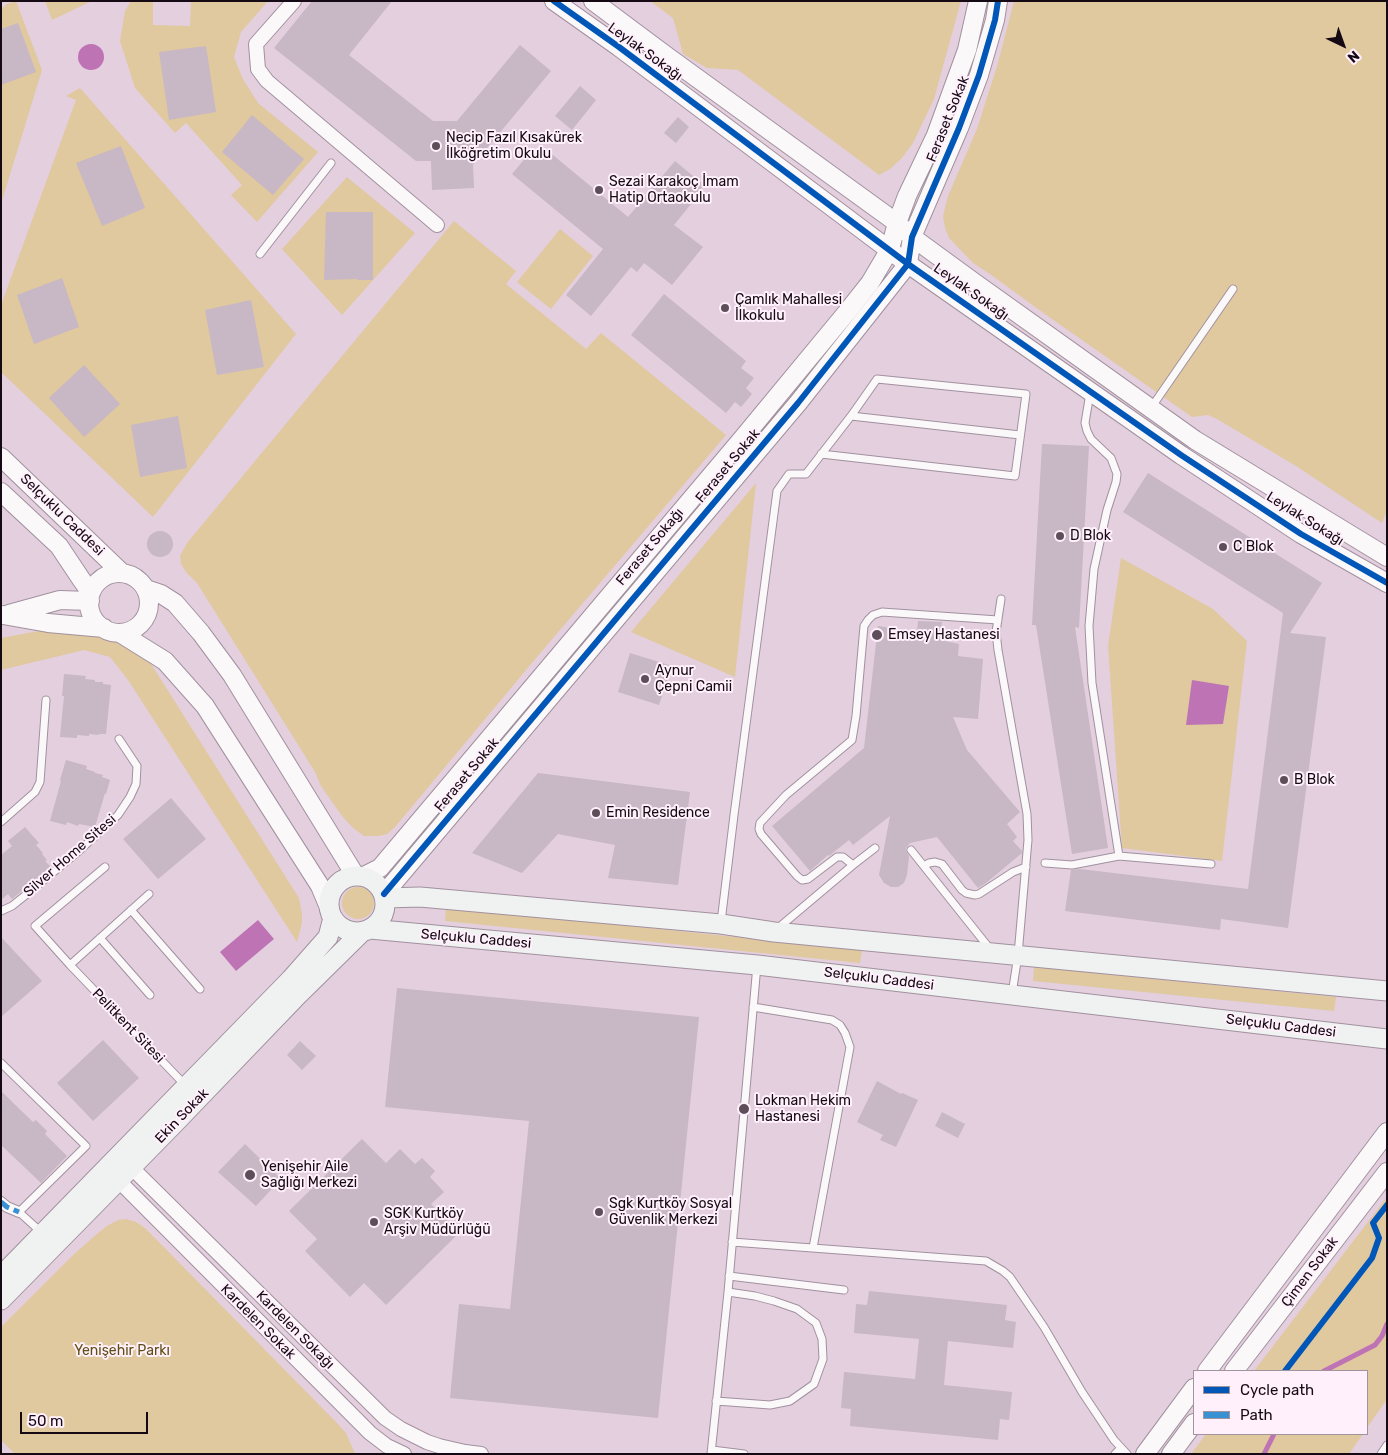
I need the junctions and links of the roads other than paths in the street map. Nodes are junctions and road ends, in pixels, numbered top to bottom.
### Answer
1 (294, 1) edge
2 (554, 1) edge
3 (593, 1) edge
4 (978, 1) edge
5 (998, 1) edge
6 (331, 163) dead end
7 (897, 223) junction
8 (437, 225) dead end
9 (912, 237) junction
10 (890, 250) junction
11 (260, 254) dead end
12 (908, 264) junction
13 (1233, 289) dead end
14 (1090, 390) junction
15 (1150, 409) junction
16 (851, 416) junction
17 (1020, 435) junction
18 (822, 454) junction
19 (1, 457) edge
20 (1, 492) edge
21 (1387, 556) edge
22 (122, 573) junction
23 (1387, 583) edge
24 (146, 589) junction
25 (91, 597) junction
26 (1001, 599) dead end
27 (2, 616) edge
28 (998, 620) junction
29 (112, 630) junction
30 (46, 700) dead end
31 (119, 739) dead end
32 (1, 822) edge
33 (875, 848) dead end
34 (911, 850) dead end
35 (1119, 856) junction
36 (1045, 863) dead end
37 (1211, 864) dead end
38 (852, 865) junction
39 (924, 866) junction
40 (1026, 867) junction
41 (105, 868) dead end
42 (359, 876) junction
43 (149, 894) dead end
44 (384, 896) junction
45 (131, 910) junction
46 (1, 911) edge
47 (331, 914) junction
48 (721, 924) junction
49 (366, 930) junction
50 (774, 932) junction
51 (100, 938) junction
52 (993, 953) junction
53 (1018, 955) junction
54 (70, 965) junction
55 (757, 965) junction
56 (200, 989) dead end
57 (1387, 992) edge
58 (1012, 994) junction
59 (150, 995) dead end
60 (753, 1006) junction
61 (1387, 1039) edge
62 (1, 1063) edge
63 (187, 1086) junction
64 (1387, 1132) edge
65 (112, 1163) junction
66 (1387, 1172) edge
67 (125, 1175) junction
68 (1, 1202) edge
69 (19, 1212) junction
70 (43, 1234) junction
71 (732, 1242) junction
72 (813, 1248) junction
73 (1, 1276) edge
74 (729, 1276) junction
75 (844, 1290) dead end
76 (728, 1292) junction
77 (1, 1300) edge
78 (1208, 1370) edge
79 (1235, 1370) edge
80 (1193, 1389) edge
81 (716, 1401) junction
82 (1193, 1424) edge
83 (421, 1439) junction
84 (1387, 1445) edge
85 (436, 1450) edge
86 (1124, 1451) edge
87 (712, 1452) edge
88 (404, 1454) edge
89 (410, 1454) edge
90 (481, 1454) edge
91 (744, 1454) edge
92 (1115, 1454) edge
93 (1145, 1454) edge
94 (1171, 1454) edge
95 (1382, 1454) edge

1 - 8 street
2 - 10 street, Leylak Sokağı
3 - 7 street, Leylak Sokağı
4 - 7 street, Feraset Sokağı
5 - 9 street, Feraset Sokak
6 - 11 lane
7 - 9 street, Leylak Sokağı
7 - 10 street, Feraset Sokağı
9 - 12 street, Feraset Sokak
9 - 15 street, Leylak Sokağı
10 - 12 street, Leylak Sokağı
10 - 42 street, Feraset Sokağı
12 - 14 street, Leylak Sokağı
12 - 44 street, Feraset Sokak
13 - 15 lane
14 - 23 street, Leylak Sokağı
14 - 35 lane
15 - 21 street, Leylak Sokağı
16 - 17 lane
16 - 17 lane
16 - 18 lane
17 - 18 lane
18 - 48 lane
19 - 22 street, Selçuklu Caddesi
20 - 25 street, Selçuklu Caddesi
22 - 24 street
22 - 25 street
24 - 29 street
24 - 42 street
25 - 27 street
25 - 29 street
26 - 28 lane
27 - 29 street
28 - 38 lane
28 - 40 lane
29 - 47 street
30 - 32 lane
31 - 46 lane, Silver Home Sitesi
33 - 38 lane
34 - 39 lane
35 - 36 lane
35 - 37 lane
38 - 50 lane
39 - 40 lane
39 - 52 lane
40 - 53 lane
41 - 54 lane, Pelitkent Sitesi
42 - 44 main road
42 - 47 main road
43 - 45 lane
44 - 48 main road
44 - 49 main road
45 - 51 lane
45 - 56 lane
47 - 49 main road
47 - 63 main road, Ekin Sokak
48 - 50 main road
49 - 55 main road, Selçuklu Caddesi
49 - 67 main road, Ekin Sokak
50 - 52 main road
51 - 54 lane
51 - 59 lane
52 - 53 main road
53 - 57 main road
53 - 58 lane
54 - 63 lane, Pelitkent Sitesi
55 - 58 main road, Selçuklu Caddesi
55 - 60 lane
58 - 61 main road, Selçuklu Caddesi
60 - 71 lane
60 - 72 lane
62 - 69 lane
63 - 65 main road, Ekin Sokak
64 - 78 street
65 - 67 main road
65 - 70 main road, Ekin Sokak
66 - 79 street, Çimen Sokak
67 - 77 main road, Ekin Sokak
67 - 83 street, Kardelen Sokağı
67 - 88 street, Kardelen Sokak
68 - 69 street
69 - 70 lane
70 - 73 main road, Ekin Sokak
71 - 72 lane
71 - 74 lane
72 - 86 lane
74 - 75 lane
74 - 76 lane
76 - 81 lane
76 - 81 lane
80 - 93 street
81 - 87 lane
82 - 94 street
83 - 85 street, Kardelen Sokağı
83 - 89 street
84 - 95 lane
85 - 90 street, Kardelen Sokağı
86 - 92 lane
87 - 91 lane

